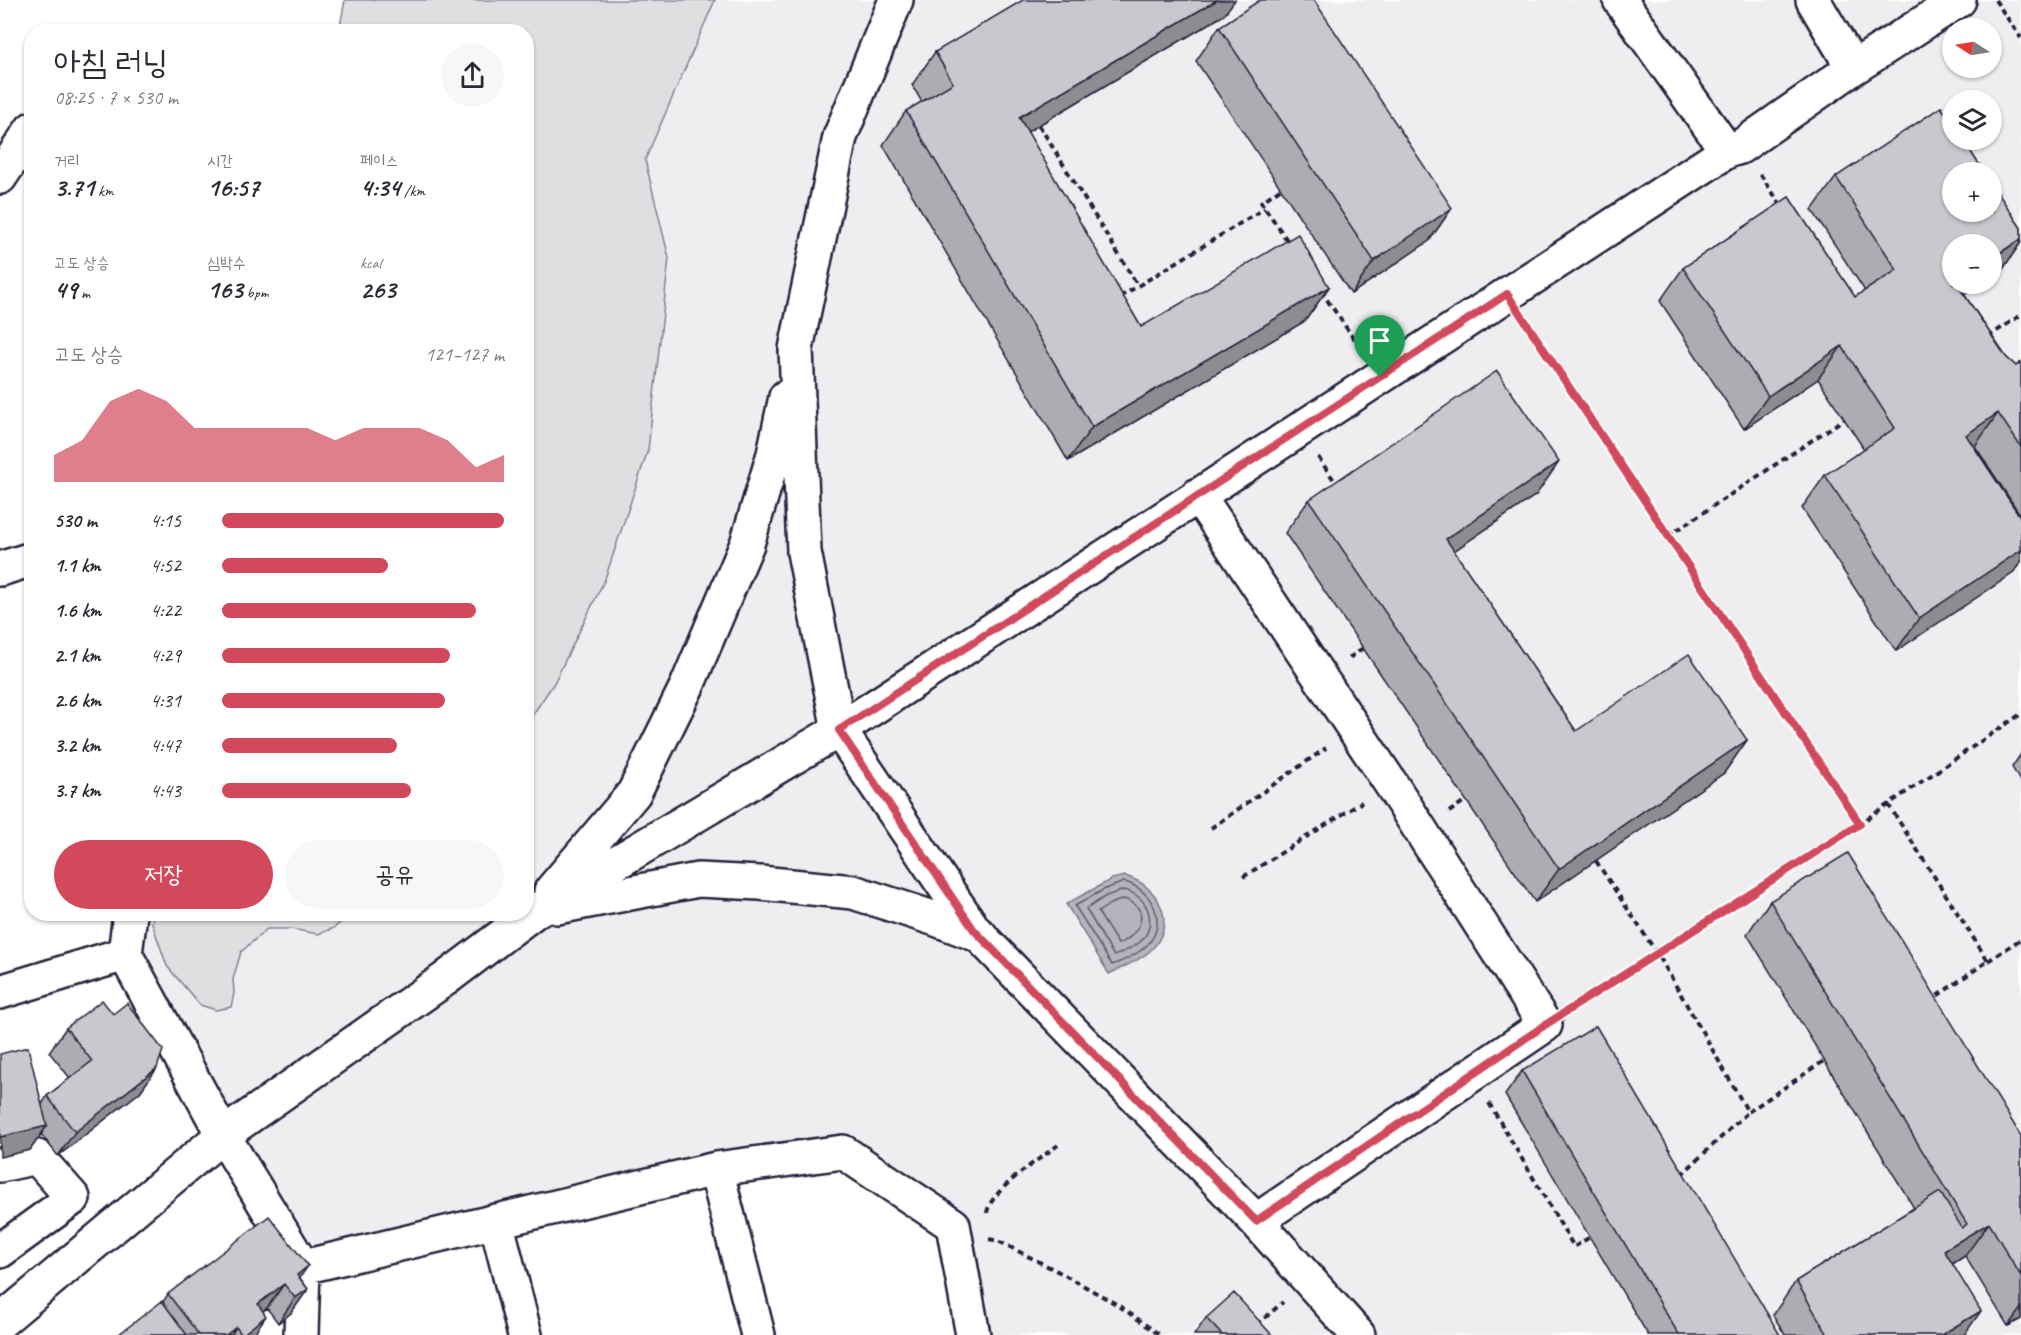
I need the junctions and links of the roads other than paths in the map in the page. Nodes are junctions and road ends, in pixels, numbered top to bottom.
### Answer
1 (896, 0) edge
2 (1620, 0) edge
3 (1813, 0) edge
4 (1959, 0) edge
5 (1853, 68) junction
6 (24, 141) edge
7 (1734, 149) junction
8 (0, 177) edge
9 (796, 349) junction
10 (1198, 495) junction
11 (24, 562) edge
12 (0, 569) edge
13 (839, 730) junction
14 (535, 911) junction
15 (129, 921) edge
16 (522, 921) edge
17 (981, 936) junction
18 (125, 954) junction
19 (0, 992) edge
20 (223, 1135) junction
21 (0, 1165) edge
22 (716, 1169) junction
23 (496, 1221) junction
24 (1256, 1221) junction
25 (0, 1251) edge
26 (303, 1267) junction
27 (0, 1322) edge
28 (301, 1335) edge
29 (525, 1335) edge
30 (758, 1335) edge
31 (973, 1335) edge
32 (1358, 1335) edge

1 - 9 street
2 - 7 street
3 - 5 street
4 - 5 street
5 - 7 street
6 - 8 street
7 - 10 street
9 - 13 street
9 - 14 street
10 - 13 street
10 - 24 street
11 - 12 street
13 - 14 street
13 - 17 street
14 - 17 street
15 - 18 street
16 - 20 street
17 - 24 street
18 - 19 street
18 - 20 street
20 - 26 street
20 - 27 street
21 - 25 street
22 - 23 street
22 - 30 street
22 - 31 street
23 - 26 street
23 - 29 street
24 - 32 street
26 - 28 street

